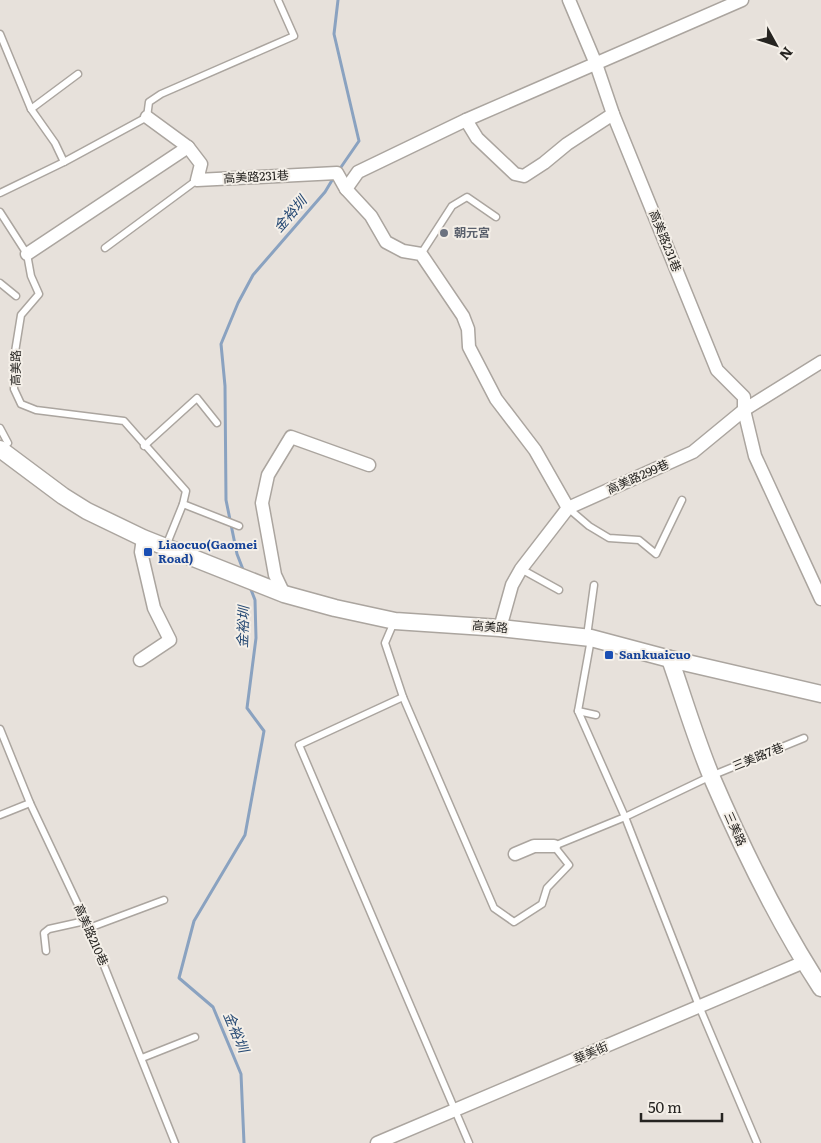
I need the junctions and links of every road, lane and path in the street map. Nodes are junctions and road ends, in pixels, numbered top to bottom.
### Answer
1 (278, 0) edge
2 (568, 0) edge
3 (742, 0) edge
4 (0, 34) edge
5 (596, 64) junction
6 (78, 74) dead end
7 (31, 109) junction
8 (613, 114) junction
9 (147, 117) junction
10 (466, 120) junction
11 (188, 146) junction
12 (64, 162) junction
13 (197, 180) junction
14 (346, 189) junction
15 (0, 193) edge
16 (0, 212) edge
17 (496, 217) dead end
18 (105, 248) dead end
19 (27, 254) junction
20 (420, 254) junction
21 (0, 283) edge
22 (16, 296) dead end
23 (821, 362) edge
24 (744, 410) junction
25 (217, 423) dead end
26 (0, 428) edge
27 (4, 446) edge
28 (144, 446) junction
29 (369, 465) dead end
30 (682, 500) dead end
31 (183, 504) junction
32 (568, 508) junction
33 (239, 526) dead end
34 (143, 538) junction
35 (165, 547) junction
36 (521, 569) junction
37 (594, 585) dead end
38 (559, 590) dead end
39 (284, 594) junction
40 (821, 600) edge
41 (395, 621) junction
42 (500, 628) junction
43 (589, 638) junction
44 (670, 659) junction
45 (140, 660) dead end
46 (821, 694) edge
47 (403, 697) junction
48 (578, 711) junction
49 (596, 715) dead end
50 (0, 729) edge
51 (804, 738) dead end
52 (711, 776) junction
53 (30, 803) junction
54 (0, 815) edge
55 (625, 817) junction
56 (554, 846) junction
57 (515, 854) dead end
58 (164, 900) dead end
59 (86, 920) junction
60 (89, 928) junction
61 (46, 951) dead end
62 (804, 962) junction
63 (821, 988) edge
64 (699, 1006) junction
65 (195, 1037) dead end
66 (142, 1058) junction
67 (456, 1110) junction
68 (175, 1143) edge
69 (377, 1143) edge
70 (469, 1143) edge
71 (757, 1143) edge

1 - 9 lane
2 - 5 street, 高美路231巷
3 - 5 street
4 - 7 lane
5 - 8 street, 高美路231巷
5 - 10 street
6 - 7 lane
7 - 12 lane
8 - 10 street
8 - 24 street, 高美路231巷
9 - 11 street
9 - 12 lane
10 - 14 street
11 - 13 street
11 - 19 street
12 - 15 lane
13 - 14 street, 高美路231巷
13 - 18 lane
14 - 20 street, 高美路231巷
16 - 19 lane, 高美路
17 - 20 lane
19 - 28 lane, 高美路
20 - 32 street
21 - 22 lane
23 - 24 street, 高美路299巷
24 - 32 street, 高美路299巷
24 - 40 street, 高美路231巷
25 - 28 lane
26 - 27 lane, 高美路
27 - 34 street, 高美路
28 - 31 lane, 高美路
29 - 39 street
30 - 32 lane
31 - 33 lane
31 - 35 lane
32 - 36 street, 高美路299巷
34 - 35 street, 高美路
34 - 45 street
35 - 39 street, 高美路
36 - 38 lane
36 - 42 street, 高美路299巷
37 - 43 lane
39 - 41 street, 高美路
41 - 42 street, 高美路
41 - 47 lane
42 - 43 street, 高美路
43 - 44 street, 高美路
43 - 48 lane
44 - 46 street, 高美路
44 - 52 street, 三美路
47 - 56 lane
47 - 67 lane
48 - 49 lane
48 - 55 lane
50 - 53 lane, 高美路210巷
51 - 52 lane, 三美路7巷
52 - 55 lane, 三美路7巷
52 - 62 street, 三美路
53 - 54 lane
53 - 59 lane, 高美路210巷
55 - 56 lane, 三美路7巷
55 - 64 lane
56 - 57 street
58 - 60 lane
59 - 60 lane, 高美路210巷
59 - 61 lane
60 - 66 lane, 高美路210巷
62 - 63 street, 三美路
62 - 64 street, 華美街
64 - 67 street, 華美街
64 - 71 lane
65 - 66 lane
66 - 68 lane, 高美路210巷
67 - 69 street, 華美街
67 - 70 lane

